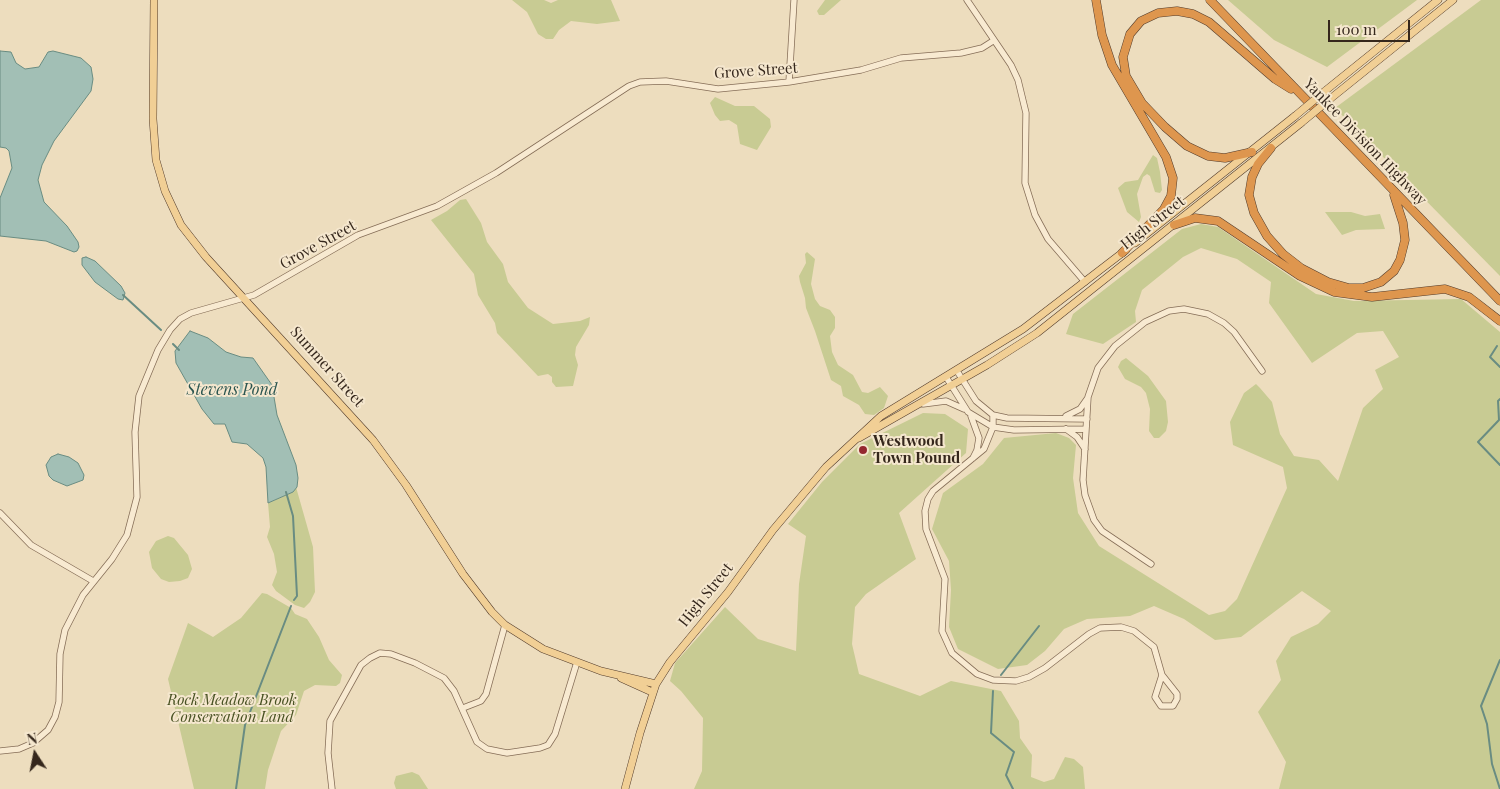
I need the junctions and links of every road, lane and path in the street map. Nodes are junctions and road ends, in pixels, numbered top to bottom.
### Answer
1 (154, 0) edge
2 (794, 0) edge
3 (967, 0) edge
4 (1096, 0) edge
5 (1210, 0) edge
6 (1438, 0) edge
7 (1453, 0) edge
8 (993, 41) junction
9 (789, 82) junction
10 (1301, 95) junction
11 (1271, 148) junction
12 (1252, 152) junction
13 (1392, 191) junction
14 (1174, 225) junction
15 (1122, 253) junction
16 (1085, 282) junction
17 (245, 298) junction
18 (1500, 302) edge
19 (1500, 321) edge
20 (956, 371) junction
21 (1262, 371) dead end
22 (946, 377) junction
23 (962, 380) junction
24 (951, 386) junction
25 (1088, 397) junction
26 (914, 407) junction
27 (968, 412) junction
28 (993, 415) junction
29 (1060, 417) junction
30 (1087, 419) junction
31 (993, 427) junction
32 (1059, 428) junction
33 (1086, 429) junction
34 (852, 442) junction
35 (1085, 450) junction
36 (968, 464) junction
37 (0, 513) edge
38 (1151, 564) dead end
39 (92, 581) junction
40 (505, 625) junction
41 (577, 662) junction
42 (614, 674) junction
43 (1162, 675) junction
44 (656, 684) junction
45 (652, 692) junction
46 (463, 708) junction
47 (0, 752) edge
48 (332, 789) edge
49 (624, 789) edge

1 - 17 main road, Summer Street
2 - 9 street
3 - 8 street
4 - 15 highway
5 - 10 highway, Yankee Division Highway
6 - 12 main road, High Street, bridge
7 - 11 main road, High Street, bridge
8 - 9 street, Grove Street
8 - 16 street
9 - 17 street, Grove Street
10 - 12 highway
10 - 13 highway, Yankee Division Highway
11 - 13 highway
11 - 14 main road, High Street
12 - 15 main road, High Street
13 - 18 highway, Yankee Division Highway
14 - 19 highway
14 - 23 main road, High Street
15 - 16 main road, High Street
16 - 20 main road, High Street
17 - 39 street, Grove Street
17 - 40 main road, Summer Street
20 - 22 main road, High Street
20 - 23 street
21 - 25 street
22 - 24 street
22 - 34 main road, High Street
23 - 24 main road, High Street
23 - 28 street
24 - 26 main road, High Street
24 - 27 street
25 - 29 street
25 - 30 street
26 - 27 street
26 - 34 main road, High Street
27 - 31 street
27 - 36 street
28 - 29 street
28 - 31 street
29 - 30 street
30 - 33 street
31 - 32 street
31 - 36 street
32 - 33 street
32 - 35 street
33 - 35 street
34 - 44 main road, High Street
35 - 38 street
36 - 43 street
37 - 39 street
39 - 47 street, Grove Street
40 - 41 main road, Summer Street
40 - 46 street
41 - 42 main road, Summer Street
41 - 46 street
42 - 44 main road, Summer Street
42 - 45 main road, Summer Street
43 - 43 street
44 - 45 main road, High Street
45 - 49 main road, High Street
46 - 48 street

